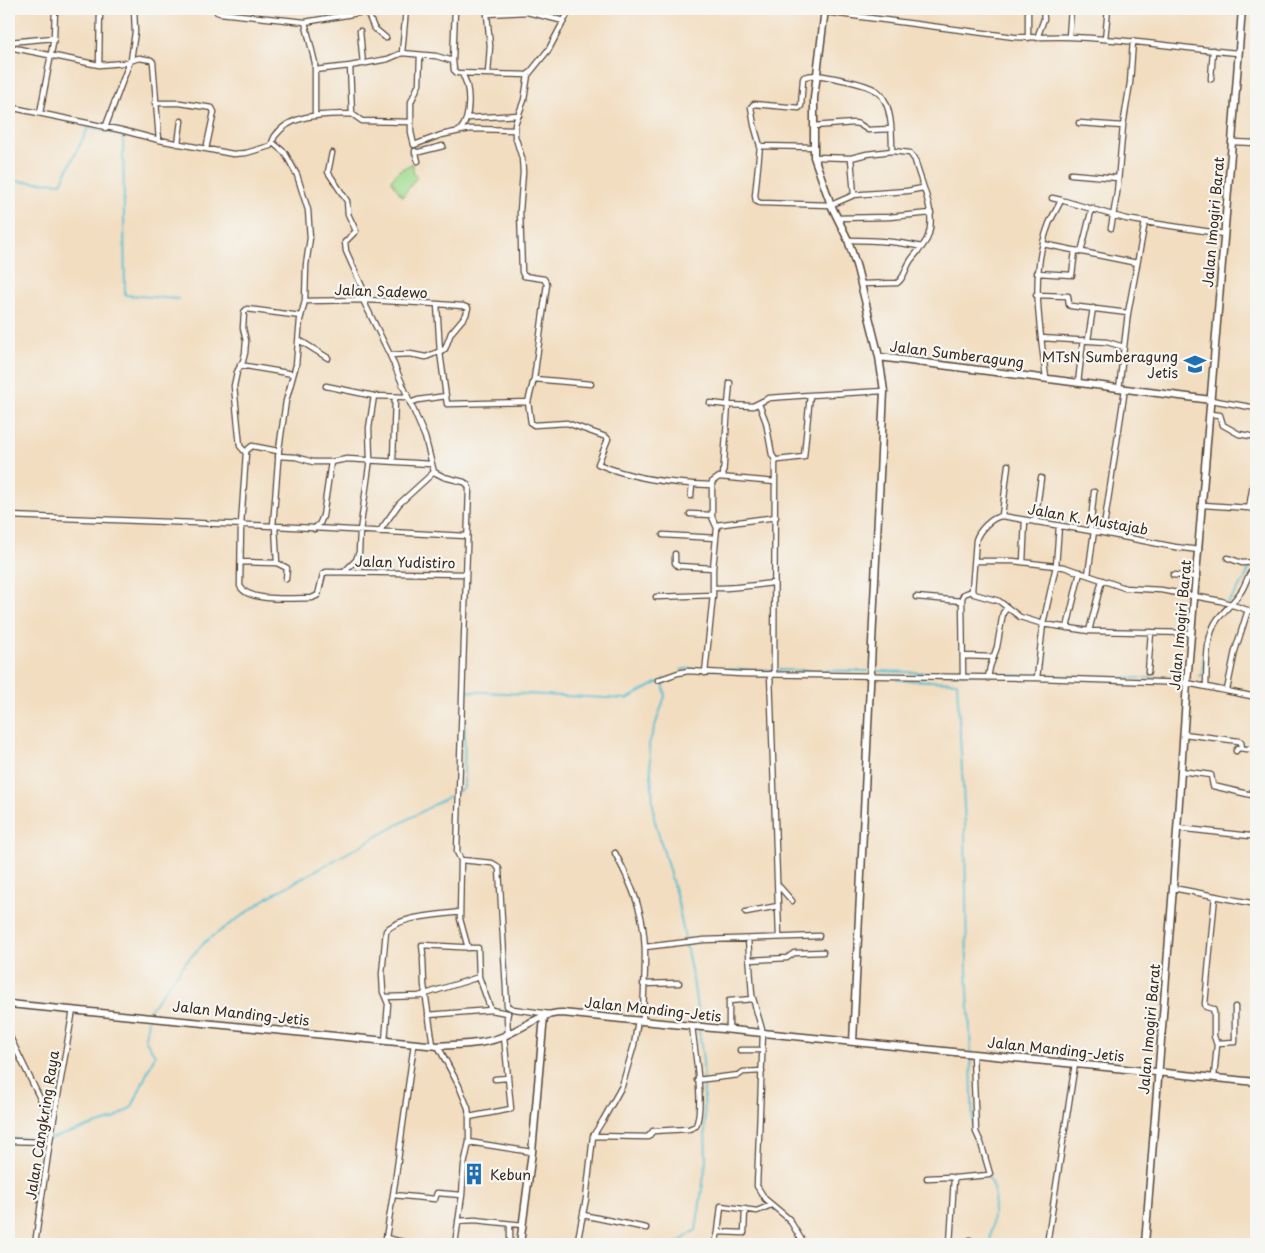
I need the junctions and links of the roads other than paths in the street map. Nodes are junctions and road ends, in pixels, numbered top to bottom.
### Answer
1 (55, 9) edge
2 (100, 9) edge
3 (134, 9) edge
4 (406, 9) edge
5 (454, 9) edge
6 (570, 9) edge
7 (1028, 9) edge
8 (1043, 9) edge
9 (1071, 9) edge
10 (1108, 9) edge
11 (1242, 9) edge
12 (217, 10) edge
13 (824, 10) edge
14 (487, 11) edge
15 (527, 11) edge
16 (564, 21) junction
17 (305, 22) junction
18 (360, 31) dead end
19 (1069, 37) junction
20 (54, 38) junction
21 (386, 38) dead end
22 (1028, 38) junction
23 (1037, 38) junction
24 (1105, 39) junction
25 (1133, 41) junction
26 (9, 42) edge
27 (9, 47) edge
28 (1214, 50) junction
29 (402, 53) junction
30 (1238, 53) junction
31 (50, 55) junction
32 (420, 56) junction
33 (453, 61) junction
34 (128, 62) junction
35 (99, 64) junction
36 (363, 64) junction
37 (350, 66) junction
38 (315, 70) junction
39 (462, 74) junction
40 (488, 74) junction
41 (528, 75) junction
42 (817, 75) junction
43 (1211, 79) dead end
44 (155, 103) junction
45 (9, 107) edge
46 (40, 112) junction
47 (352, 114) junction
48 (519, 115) junction
49 (315, 116) junction
50 (468, 118) junction
51 (181, 121) dead end
52 (411, 122) junction
53 (1079, 123) dead end
54 (814, 126) junction
55 (1123, 126) junction
56 (105, 128) junction
57 (891, 129) junction
58 (515, 130) junction
59 (459, 131) junction
60 (159, 140) junction
61 (1232, 142) junction
62 (273, 143) junction
63 (1256, 143) edge
64 (178, 144) junction
65 (414, 145) junction
66 (443, 146) dead end
67 (760, 146) junction
68 (813, 147) junction
69 (206, 149) junction
70 (892, 151) junction
71 (332, 153) dead end
72 (415, 153) junction
73 (814, 157) junction
74 (851, 158) junction
75 (418, 161) dead end
76 (1071, 174) dead end
77 (1118, 178) junction
78 (923, 188) junction
79 (854, 196) junction
80 (1052, 198) dead end
81 (1061, 200) junction
82 (831, 205) junction
83 (1092, 208) junction
84 (931, 213) junction
85 (1113, 215) junction
86 (837, 218) junction
87 (1145, 222) junction
88 (1111, 228) dead end
89 (1224, 234) junction
90 (848, 240) junction
91 (1043, 244) junction
92 (922, 247) junction
93 (1078, 251) junction
94 (1137, 263) junction
95 (1037, 273) junction
96 (862, 284) junction
97 (1036, 295) junction
98 (366, 300) junction
99 (305, 301) junction
100 (438, 304) junction
101 (1093, 308) junction
102 (1128, 313) junction
103 (301, 316) junction
104 (1041, 338) junction
105 (299, 340) junction
106 (1086, 340) junction
107 (1124, 347) junction
108 (440, 352) junction
109 (390, 355) junction
110 (880, 357) junction
111 (328, 358) dead end
112 (240, 365) junction
113 (293, 374) junction
114 (1046, 378) junction
115 (534, 379) junction
116 (730, 382) dead end
117 (1078, 383) junction
118 (591, 384) dead end
119 (326, 386) dead end
120 (1122, 389) junction
121 (884, 391) junction
122 (810, 394) junction
123 (374, 396) junction
124 (446, 396) junction
125 (395, 397) junction
126 (407, 397) junction
127 (1211, 400) junction
128 (528, 402) junction
129 (410, 403) junction
130 (710, 403) dead end
131 (759, 404) junction
132 (728, 405) junction
133 (1256, 408) edge
134 (1209, 414) junction
135 (1250, 436) dead end
136 (246, 451) junction
137 (278, 454) junction
138 (370, 459) junction
139 (393, 460) junction
140 (776, 461) junction
141 (331, 462) junction
142 (431, 464) junction
143 (1008, 465) dead end
144 (1256, 466) edge
145 (434, 472) junction
146 (723, 477) junction
147 (1041, 478) dead end
148 (775, 482) junction
149 (692, 484) junction
150 (712, 485) junction
151 (1094, 492) dead end
152 (691, 496) dead end
153 (1202, 505) junction
154 (1249, 508) junction
155 (1256, 510) edge
156 (690, 514) dead end
157 (712, 515) junction
158 (9, 516) edge
159 (1002, 516) junction
160 (776, 517) junction
161 (1025, 520) junction
162 (1035, 522) junction
163 (241, 525) junction
164 (716, 525) junction
165 (274, 526) junction
166 (1059, 526) junction
167 (314, 529) junction
168 (360, 531) junction
169 (1092, 531) junction
170 (379, 532) junction
171 (1103, 532) junction
172 (664, 535) dead end
173 (466, 536) junction
174 (716, 538) junction
175 (1199, 550) junction
176 (675, 554) dead end
177 (1228, 558) dead end
178 (976, 561) junction
179 (241, 562) junction
180 (277, 562) junction
181 (1023, 562) junction
182 (1256, 562) edge
183 (1056, 566) junction
184 (1256, 567) edge
185 (713, 568) junction
186 (345, 571) junction
187 (1080, 572) junction
188 (465, 574) junction
189 (1088, 575) junction
190 (1174, 575) dead end
191 (1197, 577) junction
192 (286, 579) dead end
193 (1102, 580) junction
194 (774, 583) junction
195 (714, 588) junction
196 (972, 591) junction
197 (714, 595) junction
198 (656, 597) dead end
199 (916, 597) dead end
200 (1195, 597) junction
201 (962, 601) junction
202 (1228, 603) junction
203 (1007, 608) junction
204 (1248, 610) junction
205 (1256, 613) edge
206 (1043, 624) junction
207 (1067, 628) junction
208 (1089, 631) junction
209 (1151, 632) junction
210 (1192, 633) junction
211 (963, 656) junction
212 (994, 657) junction
213 (705, 670) junction
214 (773, 672) junction
215 (1148, 672) dead end
216 (963, 674) junction
217 (871, 675) junction
218 (988, 675) junction
219 (1037, 677) junction
220 (658, 680) dead end
221 (1188, 683) junction
222 (1206, 686) junction
223 (1227, 690) junction
224 (1256, 697) edge
225 (1184, 734) junction
226 (1242, 748) junction
227 (1256, 750) edge
228 (1236, 751) dead end
229 (1181, 772) junction
230 (1256, 784) edge
231 (1254, 795) edge
232 (1256, 825) edge
233 (1178, 828) junction
234 (615, 853) dead end
235 (461, 860) junction
236 (778, 885) junction
237 (1173, 888) junction
238 (1215, 896) junction
239 (792, 901) dead end
240 (1256, 904) edge
241 (778, 906) junction
242 (460, 912) junction
243 (746, 912) dead end
244 (779, 936) junction
245 (819, 936) dead end
246 (748, 939) junction
247 (645, 947) junction
248 (468, 948) junction
249 (823, 952) dead end
250 (749, 960) junction
251 (479, 978) junction
252 (679, 983) dead end
253 (643, 984) junction
254 (425, 994) junction
255 (386, 997) junction
256 (753, 999) junction
257 (9, 1004) edge
258 (1235, 1007) dead end
259 (73, 1010) junction
260 (491, 1010) junction
261 (508, 1011) junction
262 (428, 1015) junction
263 (547, 1015) junction
264 (640, 1021) junction
265 (693, 1025) junction
266 (729, 1029) junction
267 (763, 1033) junction
268 (9, 1035) edge
269 (506, 1035) junction
270 (385, 1041) junction
271 (854, 1042) junction
272 (1217, 1043) junction
273 (414, 1044) junction
274 (435, 1045) junction
275 (740, 1050) dead end
276 (762, 1050) junction
277 (972, 1054) junction
278 (1075, 1064) junction
279 (762, 1071) junction
280 (1158, 1072) junction
281 (1214, 1077) junction
282 (495, 1079) dead end
283 (698, 1079) junction
284 (508, 1080) junction
285 (515, 1082) dead end
286 (1256, 1082) edge
287 (469, 1117) junction
288 (53, 1124) junction
289 (593, 1136) junction
290 (50, 1140) junction
291 (9, 1141) edge
292 (469, 1142) junction
293 (529, 1152) junction
294 (927, 1178) dead end
295 (954, 1178) junction
296 (393, 1195) junction
297 (462, 1195) junction
298 (769, 1207) junction
299 (745, 1209) junction
300 (583, 1215) junction
301 (458, 1222) junction
302 (511, 1224) junction
303 (521, 1225) junction
304 (646, 1228) dead end
305 (718, 1232) junction
306 (386, 1238) junction
307 (35, 1244) edge
308 (385, 1244) edge
309 (411, 1244) edge
310 (418, 1244) edge
311 (455, 1244) edge
312 (510, 1244) edge
313 (520, 1244) edge
314 (578, 1244) edge
315 (715, 1244) edge
316 (804, 1244) edge
317 (950, 1244) edge
318 (1047, 1244) edge
319 (1145, 1244) edge

1 - 20 street
2 - 35 street
3 - 34 street
4 - 29 street
5 - 33 street
6 - 16 street
7 - 22 street
8 - 23 street
9 - 19 street
10 - 24 street
11 - 30 main road, Jalan Imogiri Barat
12 - 17 street
13 - 22 street
13 - 42 main road
14 - 15 street
14 - 40 street
15 - 16 street
16 - 41 street
17 - 21 street
17 - 38 street
18 - 36 street
19 - 23 street
19 - 24 street
20 - 26 street
20 - 31 street
22 - 23 street
24 - 25 street
25 - 28 street
25 - 55 street
27 - 31 street
28 - 30 street
28 - 43 street
29 - 32 street
29 - 36 street
30 - 61 main road, Jalan Imogiri Barat
31 - 35 street
31 - 46 street
32 - 33 street
32 - 52 street
33 - 39 street
34 - 35 street
34 - 44 street
34 - 56 street
36 - 37 street
37 - 38 street
37 - 47 street
38 - 49 street
39 - 40 street
39 - 50 street
40 - 41 street
41 - 48 street
42 - 54 main road
42 - 57 street
42 - 67 street
44 - 60 street
44 - 69 street
45 - 46 street
46 - 56 street
47 - 49 street
47 - 52 street
48 - 50 street
48 - 58 street
49 - 62 street
50 - 59 street
51 - 64 street
52 - 65 street
53 - 55 street
54 - 57 street
54 - 68 main road
55 - 77 street
56 - 60 street
57 - 70 street
58 - 59 street
58 - 115 street
59 - 65 street
60 - 64 street
61 - 63 street
61 - 89 main road, Jalan Imogiri Barat
62 - 69 street
62 - 99 street
64 - 69 street
65 - 72 street
66 - 72 street
67 - 68 street
67 - 82 street
68 - 73 main road
70 - 74 street
70 - 78 street
71 - 98 street
72 - 75 street
73 - 74 street
73 - 82 main road
74 - 79 street
76 - 77 street
77 - 85 street
78 - 79 street
78 - 84 street
79 - 82 street
80 - 81 street
81 - 83 street
81 - 91 street
82 - 86 main road
83 - 85 street
83 - 93 street
84 - 86 street
84 - 92 street
85 - 87 street
85 - 88 street
86 - 90 main road
87 - 89 street
87 - 94 street
89 - 127 main road, Jalan Imogiri Barat
90 - 92 street
90 - 96 main road
91 - 93 street
91 - 95 street
92 - 96 street
93 - 94 street
93 - 95 street
94 - 102 street
95 - 97 street
96 - 110 main road
97 - 101 street
97 - 104 street
98 - 99 street, Jalan Sadewo
98 - 100 street, Jalan Sadewo
98 - 109 street
99 - 103 street
100 - 108 street, Jalan Sadewo
100 - 108 street
101 - 102 street
101 - 106 street
102 - 107 street
103 - 105 street
103 - 112 street
104 - 106 street
104 - 114 street
105 - 111 street
105 - 113 street
106 - 107 street
106 - 117 street
107 - 120 street
108 - 109 street
108 - 124 street, Jalan Sadewo
109 - 126 street
110 - 114 main road, Jalan Sumberagung
110 - 121 main road
112 - 113 street
112 - 136 street
113 - 137 street
114 - 117 main road, Jalan Sumberagung
115 - 118 street
115 - 128 street
116 - 132 street
117 - 120 main road, Jalan Sumberagung
119 - 123 street
120 - 127 main road, Jalan Sumberagung
120 - 171 street
121 - 122 street
121 - 217 main road
122 - 131 street
122 - 140 street
123 - 125 street
123 - 138 street
124 - 128 street
124 - 129 street
125 - 126 street
125 - 139 street
126 - 129 street
127 - 133 street
127 - 134 main road, Jalan Imogiri Barat
128 - 149 street
129 - 142 street
130 - 132 street
131 - 132 street
131 - 140 street
132 - 146 street
134 - 135 street
134 - 153 main road, Jalan Imogiri Barat
136 - 137 street
136 - 163 street
137 - 141 street
137 - 165 street
138 - 139 street
138 - 141 street
138 - 168 street
139 - 142 street
140 - 148 street
141 - 167 street
142 - 145 street
143 - 159 street
144 - 154 street
145 - 170 street
145 - 173 street
146 - 148 street
146 - 150 street
147 - 162 street
148 - 160 street
149 - 150 street
149 - 152 street
150 - 157 street
151 - 169 street
153 - 154 street
153 - 175 main road, Jalan Imogiri Barat
154 - 155 street
156 - 157 street
157 - 164 street
158 - 163 street
159 - 161 street, Jalan K. Mustajab
159 - 178 street
160 - 164 street
160 - 194 street
161 - 162 street, Jalan K. Mustajab
161 - 181 street
162 - 166 street, Jalan K. Mustajab
163 - 165 street
163 - 179 street
164 - 174 street
165 - 167 street
165 - 180 street
166 - 169 street, Jalan K. Mustajab
166 - 183 street
167 - 168 street
168 - 170 street
168 - 186 street
169 - 171 street, Jalan K. Mustajab
169 - 189 street
170 - 173 street
171 - 175 street, Jalan K. Mustajab
172 - 174 street
173 - 188 street
174 - 185 street
175 - 191 main road, Jalan Imogiri Barat
176 - 185 street
177 - 182 street
178 - 181 street
178 - 196 street
179 - 180 street
179 - 186 street, Jalan Yudistiro
180 - 192 street
181 - 183 street
183 - 187 street
183 - 206 street
184 - 202 street
185 - 195 street
186 - 188 street, Jalan Yudistiro
187 - 189 street
187 - 207 street
188 - 235 street
189 - 193 street
190 - 191 street
191 - 200 main road, Jalan Imogiri Barat
193 - 200 street
193 - 208 street
194 - 195 street
194 - 214 street
195 - 197 street
196 - 201 street
196 - 203 street
197 - 198 street
197 - 213 street
199 - 201 street
200 - 202 street
200 - 210 main road, Jalan Imogiri Barat
201 - 211 street
202 - 204 street
202 - 222 street
203 - 206 street
203 - 212 street
204 - 205 street
204 - 223 street
206 - 207 street
206 - 219 street
207 - 208 street
208 - 209 street
209 - 210 street
209 - 215 street
210 - 221 main road, Jalan Imogiri Barat
211 - 212 street
211 - 216 street
212 - 218 street
213 - 214 street
213 - 220 street
214 - 217 street
214 - 236 street
216 - 217 street
216 - 218 street
217 - 271 main road
218 - 219 street
219 - 221 street
221 - 222 street
221 - 225 main road, Jalan Imogiri Barat
222 - 223 street
223 - 224 street
225 - 226 street
225 - 229 main road, Jalan Imogiri Barat
226 - 227 street
226 - 228 street
229 - 231 street
229 - 233 main road, Jalan Imogiri Barat
230 - 231 street
232 - 233 street
233 - 237 main road, Jalan Imogiri Barat
234 - 247 street
235 - 242 street
235 - 261 street
236 - 239 street
236 - 241 street
237 - 238 street
237 - 280 main road, Jalan Imogiri Barat
238 - 240 street
238 - 272 street
241 - 243 street
241 - 244 street
242 - 248 street
242 - 255 street
244 - 245 street
244 - 246 street
246 - 247 street
246 - 250 street
247 - 253 street
248 - 251 street
248 - 254 street
249 - 250 street
250 - 256 street
251 - 254 street
251 - 260 street
252 - 253 street
253 - 264 street
254 - 255 street
254 - 262 street
255 - 270 street
256 - 266 street
256 - 267 street
257 - 259 main road, Jalan Manding-Jetis
258 - 272 street
259 - 270 main road, Jalan Manding-Jetis
259 - 288 street, Jalan Cangkring Raya
260 - 261 street
260 - 262 street
261 - 263 street
261 - 269 street
262 - 274 street
263 - 264 main road, Jalan Manding-Jetis
263 - 269 main road, Jalan Manding-Jetis
263 - 293 main road
264 - 265 main road, Jalan Manding-Jetis
264 - 289 street
265 - 266 main road, Jalan Manding-Jetis
265 - 283 street
266 - 267 main road, Jalan Manding-Jetis
267 - 271 main road, Jalan Manding-Jetis
267 - 276 street
268 - 288 street
269 - 274 main road, Jalan Manding-Jetis
269 - 284 street
270 - 273 main road, Jalan Manding-Jetis
271 - 277 main road, Jalan Manding-Jetis
272 - 281 street
273 - 274 main road, Jalan Manding-Jetis
273 - 296 street
274 - 287 street
275 - 276 street
276 - 279 street
277 - 278 main road, Jalan Manding-Jetis
277 - 295 street
278 - 280 main road, Jalan Manding-Jetis
278 - 318 street
279 - 283 street
279 - 298 street
280 - 281 main road, Jalan Manding-Jetis
280 - 319 main road, Jalan Imogiri Barat
281 - 286 main road, Jalan Manding-Jetis
282 - 284 street
283 - 289 street
284 - 285 street
284 - 287 street
287 - 292 street
288 - 290 street, Jalan Cangkring Raya
289 - 300 street
290 - 291 street
290 - 307 street, Jalan Cangkring Raya
292 - 293 street
292 - 297 street
293 - 303 main road
294 - 295 street
295 - 317 street
296 - 297 street
296 - 306 street
297 - 301 street
298 - 299 street
298 - 316 street
299 - 305 street
299 - 305 street
300 - 304 street
300 - 314 street
301 - 302 street
301 - 311 street
302 - 303 street
302 - 312 street
303 - 313 main road
305 - 315 street
306 - 308 street
306 - 309 street
309 - 310 street

